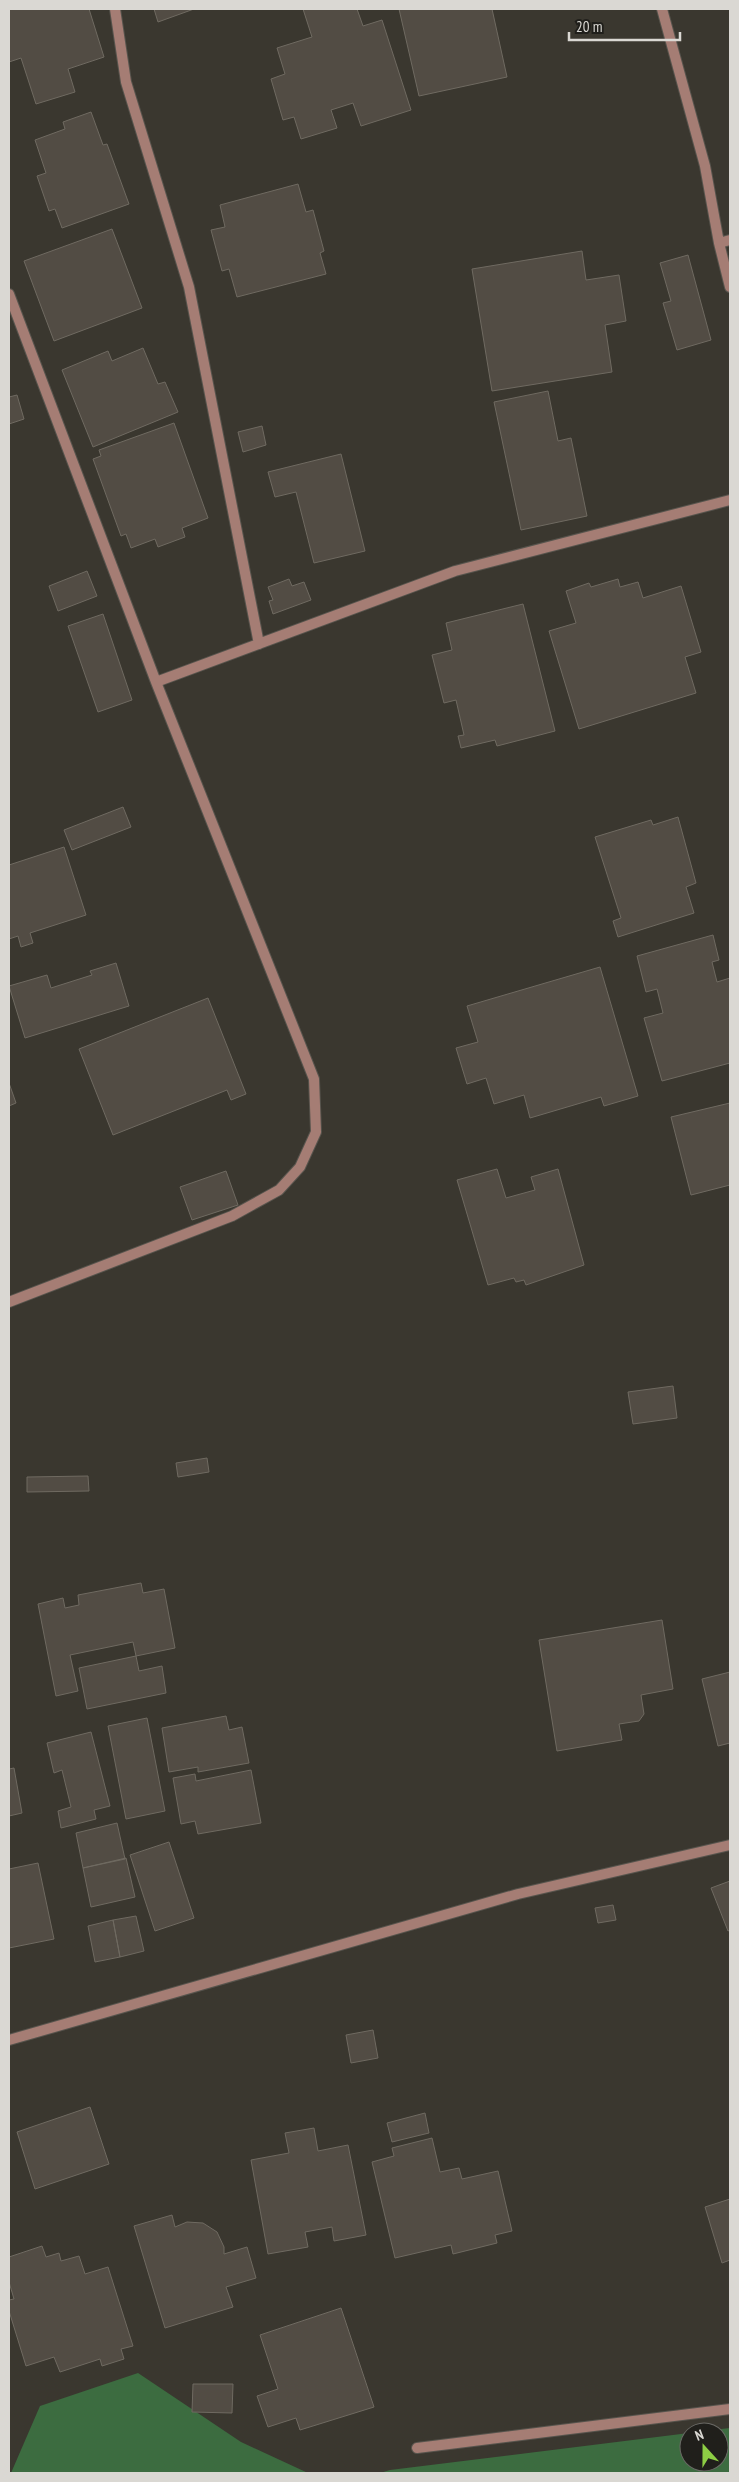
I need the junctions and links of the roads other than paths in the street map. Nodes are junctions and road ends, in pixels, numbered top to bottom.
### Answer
1 (115, 9) edge
2 (662, 9) edge
3 (730, 240) edge
4 (719, 243) junction
5 (730, 287) edge
6 (9, 294) edge
7 (730, 500) edge
8 (259, 644) junction
9 (156, 682) junction
10 (9, 1302) edge
11 (730, 1845) edge
12 (9, 2040) edge
13 (730, 2409) edge
14 (417, 2448) dead end

1 - 8 street
2 - 4 street
3 - 4 street
4 - 5 street
6 - 9 street
7 - 8 street
8 - 9 street
9 - 10 street
11 - 12 street
13 - 14 street

